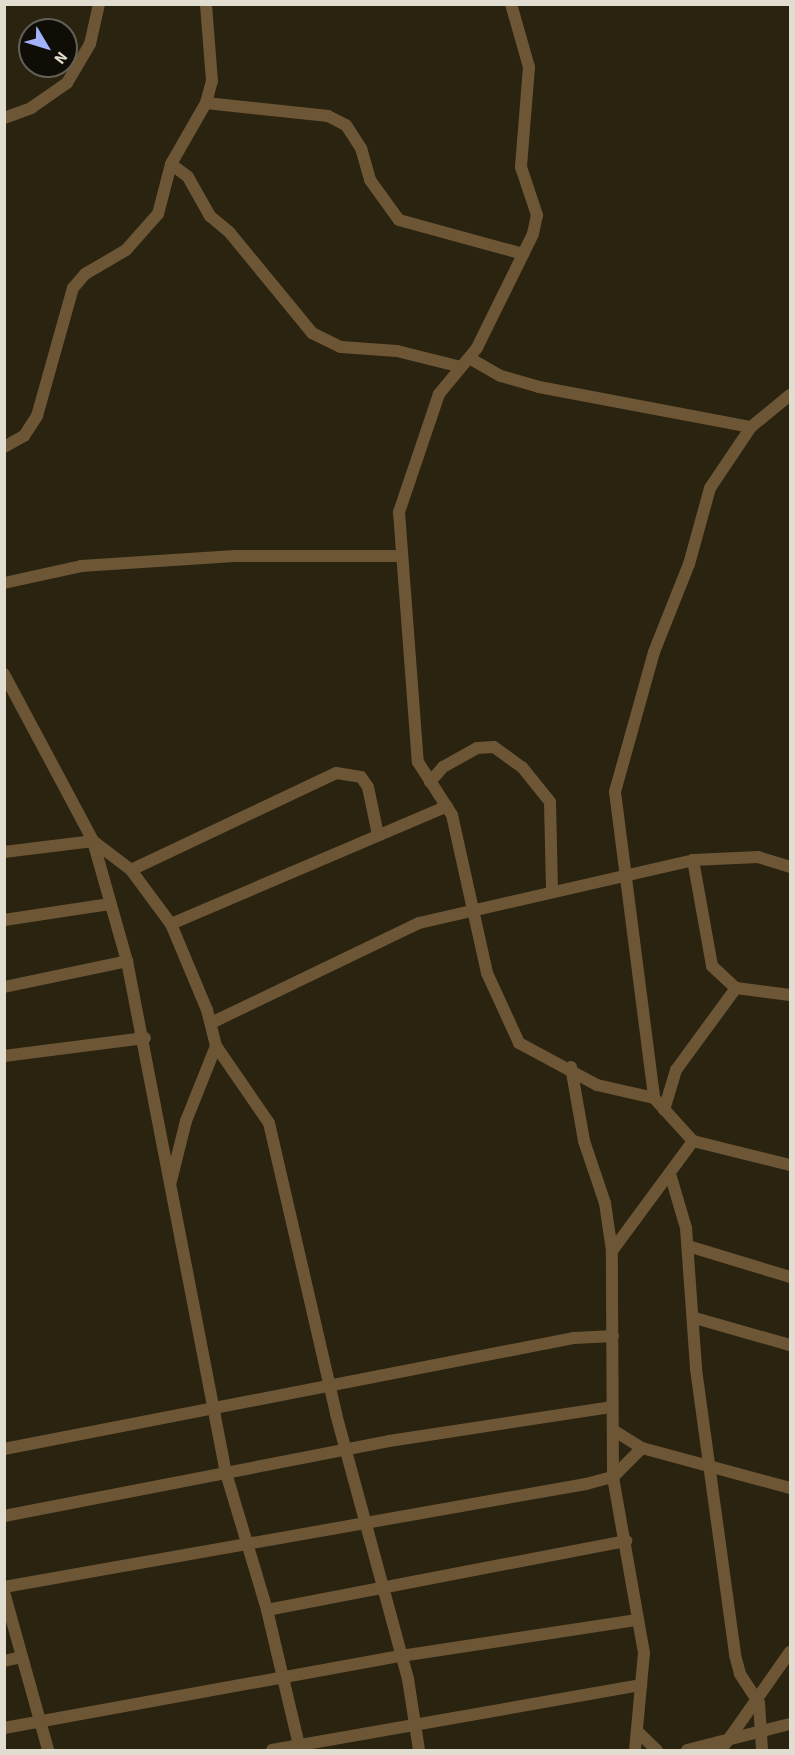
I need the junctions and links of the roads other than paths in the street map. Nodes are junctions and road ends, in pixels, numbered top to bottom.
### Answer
1 (99, 4) edge
2 (206, 4) edge
3 (511, 4) edge
4 (206, 103) junction
5 (4, 118) edge
6 (171, 164) junction
7 (523, 254) junction
8 (471, 359) junction
9 (457, 366) junction
10 (790, 395) edge
11 (751, 427) junction
12 (4, 447) edge
13 (398, 556) junction
14 (4, 583) edge
15 (4, 674) edge
16 (10, 701) edge
17 (430, 782) junction
18 (447, 806) junction
19 (378, 835) junction
20 (93, 841) junction
21 (4, 852) edge
22 (693, 860) junction
23 (790, 867) edge
24 (131, 870) junction
25 (623, 878) junction
26 (552, 891) junction
27 (110, 904) junction
28 (477, 914) junction
29 (4, 920) edge
30 (171, 924) junction
31 (127, 961) junction
32 (4, 987) edge
33 (736, 988) junction
34 (790, 995) edge
35 (211, 1023) junction
36 (145, 1038) junction
37 (216, 1046) junction
38 (4, 1056) edge
39 (571, 1067) junction
40 (654, 1098) junction
41 (664, 1110) junction
42 (693, 1141) junction
43 (790, 1165) edge
44 (671, 1177) junction
45 (169, 1188) junction
46 (688, 1246) junction
47 (612, 1251) junction
48 (790, 1277) edge
49 (694, 1318) junction
50 (613, 1336) junction
51 (790, 1345) edge
52 (328, 1384) junction
53 (212, 1406) junction
54 (612, 1407) junction
55 (613, 1430) junction
56 (642, 1448) junction
57 (4, 1449) edge
58 (345, 1450) junction
59 (711, 1467) junction
60 (226, 1473) junction
61 (613, 1477) junction
62 (790, 1488) edge
63 (4, 1516) edge
64 (363, 1521) junction
65 (626, 1541) junction
66 (245, 1543) junction
67 (4, 1587) edge
68 (383, 1589) junction
69 (4, 1592) edge
70 (267, 1610) junction
71 (637, 1620) junction
72 (790, 1652) edge
73 (401, 1656) junction
74 (21, 1657) junction
75 (4, 1661) edge
76 (280, 1677) junction
77 (641, 1685) junction
78 (759, 1703) junction
79 (39, 1721) junction
80 (415, 1721) junction
81 (790, 1724) edge
82 (4, 1728) edge
83 (637, 1731) junction
84 (765, 1732) junction
85 (724, 1746) edge
86 (299, 1748) edge
87 (48, 1750) edge
88 (272, 1750) edge
89 (419, 1750) edge
90 (635, 1750) edge
91 (657, 1750) edge
92 (687, 1750) edge
93 (762, 1750) edge

1 - 5 street
2 - 4 street
3 - 7 street
4 - 6 street
4 - 7 street
6 - 9 street
6 - 12 street
7 - 8 street
8 - 9 street
8 - 11 street
9 - 13 street
10 - 11 street
11 - 25 street
13 - 14 street
13 - 17 street
15 - 16 street
16 - 20 street
17 - 18 street
17 - 26 street
18 - 19 street
18 - 28 street
19 - 24 street
19 - 30 street
20 - 21 street
20 - 24 street
20 - 27 street
22 - 23 street
22 - 25 street
22 - 33 street
24 - 30 street
25 - 26 street
25 - 40 street
26 - 28 street
27 - 29 street
27 - 31 street
28 - 35 street
28 - 39 street
30 - 35 street
31 - 32 street
31 - 36 street
33 - 34 street
33 - 41 street
35 - 37 street
36 - 38 street
36 - 45 street
37 - 45 street
37 - 52 street
39 - 40 street
39 - 47 street
40 - 41 street
41 - 42 street
42 - 43 street
42 - 44 street
44 - 46 street
44 - 47 street
45 - 53 street
46 - 48 street
46 - 49 street
47 - 50 street
49 - 51 street
49 - 59 street
50 - 52 street
50 - 54 street
52 - 53 street
52 - 58 street
53 - 57 street
53 - 60 street
54 - 55 street
54 - 58 street
55 - 56 street
55 - 61 street
56 - 59 street
56 - 61 street
58 - 60 street
58 - 64 street
59 - 62 street
59 - 78 street
60 - 63 street
60 - 66 street
61 - 64 street
61 - 65 street
64 - 66 street
64 - 68 street
65 - 68 street
65 - 71 street
66 - 67 street
66 - 70 street
68 - 70 street
68 - 73 street
69 - 74 street
70 - 76 street
71 - 73 street
71 - 77 street
72 - 78 street
73 - 76 street
73 - 80 street
74 - 75 street
74 - 79 street
76 - 79 street
76 - 86 street
77 - 80 street
77 - 83 street
78 - 84 street
78 - 85 street
79 - 82 street
79 - 87 street
80 - 86 street
80 - 89 street
81 - 84 street
83 - 90 street
83 - 91 street
84 - 85 street
84 - 93 street
85 - 92 street
86 - 88 street

